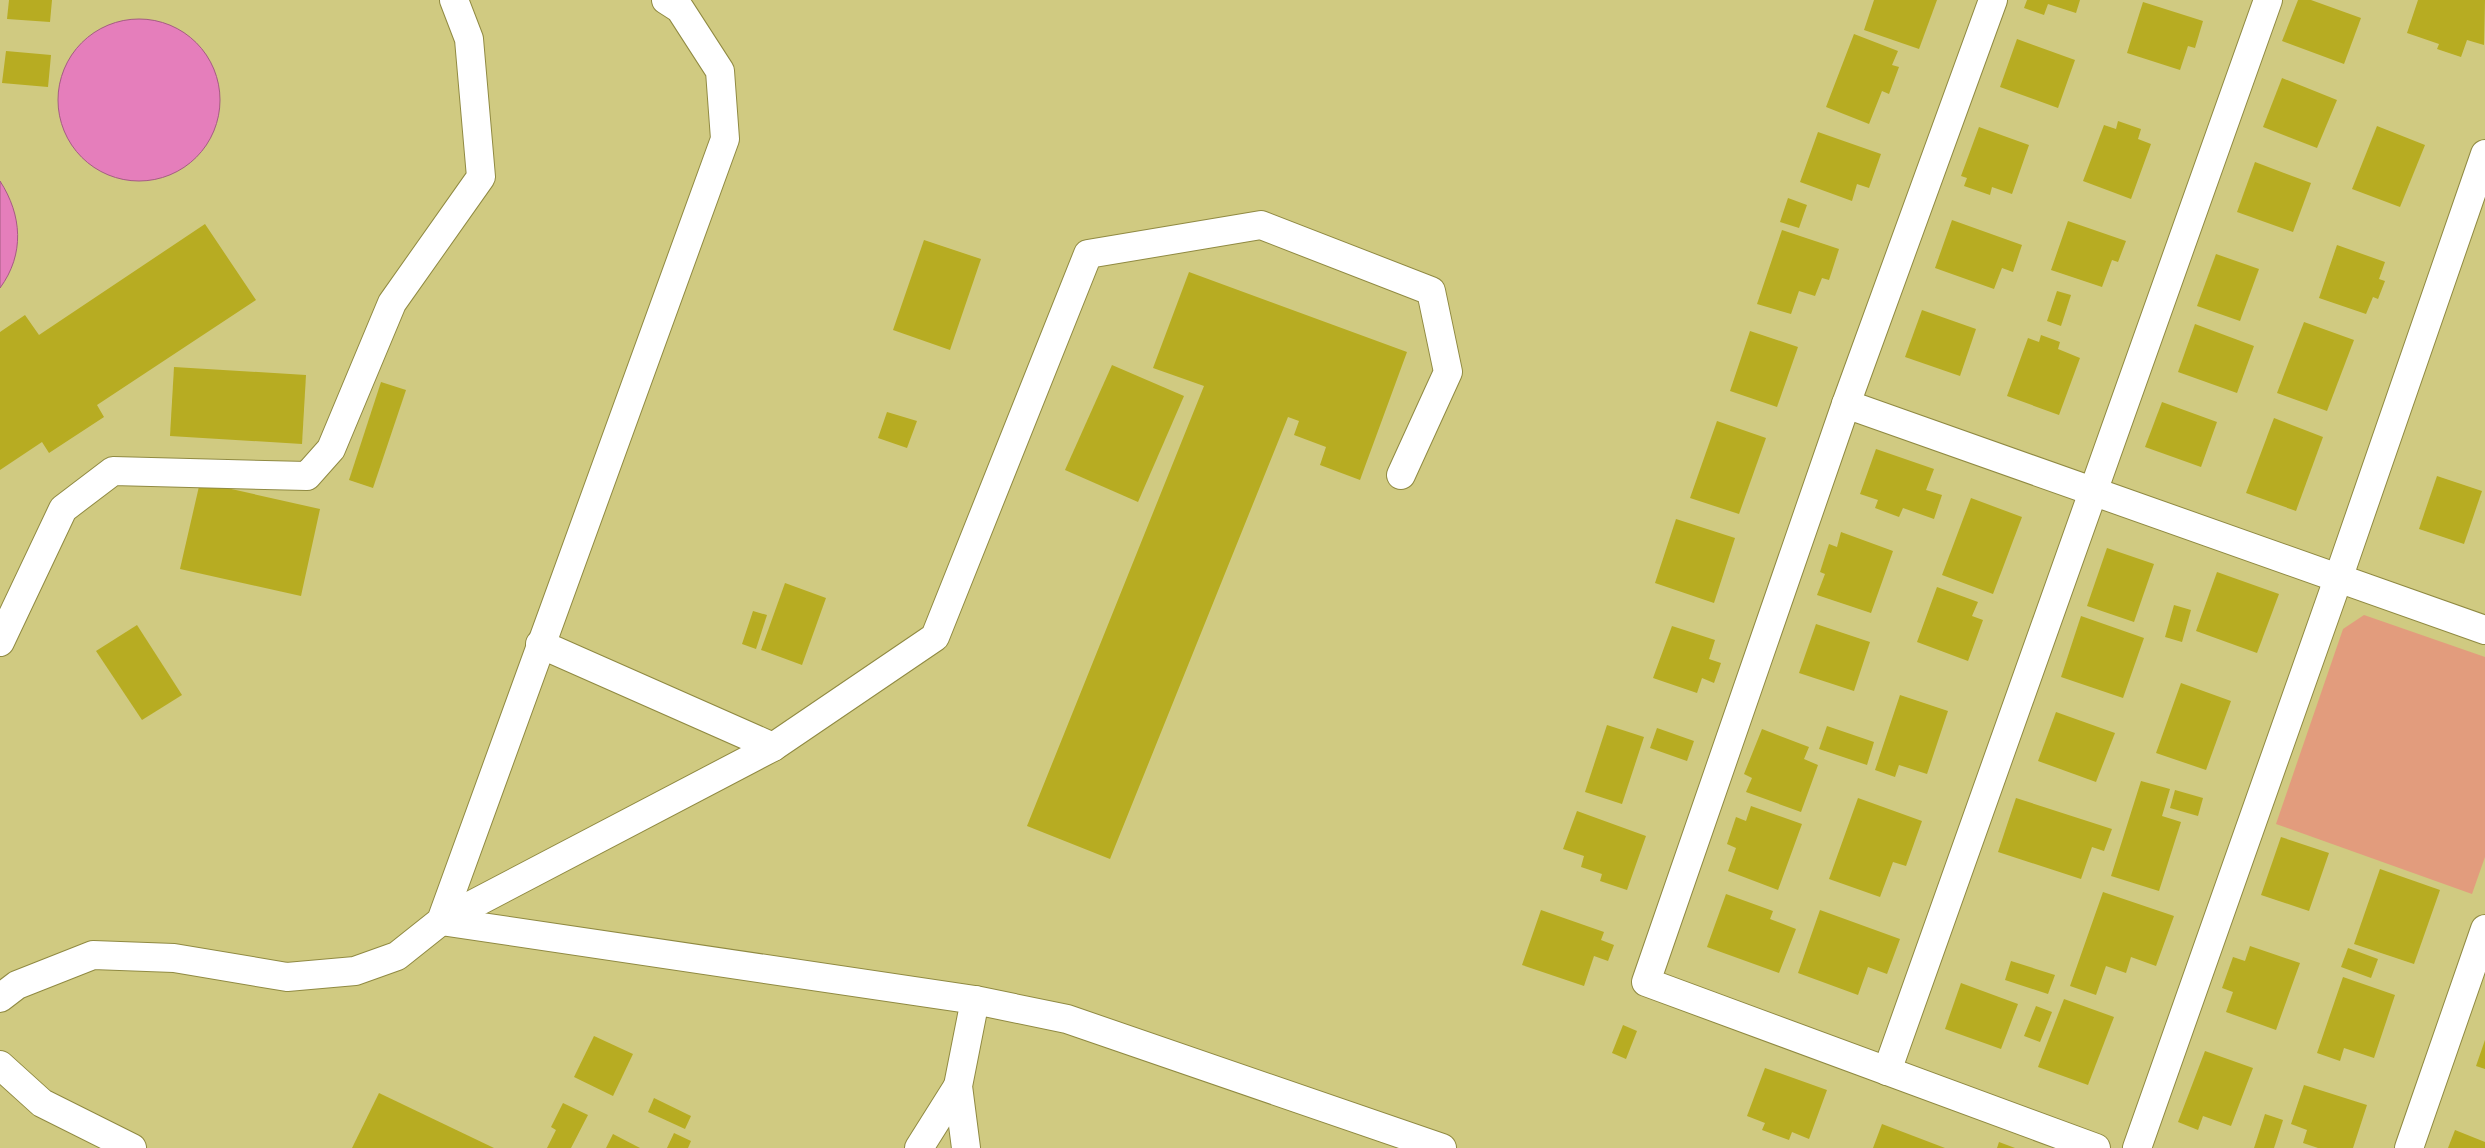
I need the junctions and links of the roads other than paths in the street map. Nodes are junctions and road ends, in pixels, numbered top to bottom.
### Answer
1 (454, 0) edge
2 (666, 0) edge
3 (1993, 0) edge
4 (2268, 0) edge
5 (2485, 154) edge
6 (1846, 404) junction
7 (1401, 475) dead end
8 (2093, 493) junction
9 (2338, 579) junction
10 (2485, 630) edge
11 (0, 642) edge
12 (540, 644) junction
13 (773, 747) junction
14 (441, 921) junction
15 (2485, 930) edge
16 (0, 998) edge
17 (975, 1000) junction
18 (0, 1065) edge
19 (1887, 1071) junction
20 (958, 1086) junction
21 (132, 1148) edge
22 (919, 1148) edge
23 (966, 1148) edge
24 (1442, 1148) edge
25 (2096, 1148) edge
26 (2137, 1148) edge
27 (2409, 1148) edge

1 - 11 street
2 - 12 street
3 - 6 street
4 - 8 street
5 - 9 street
6 - 8 street
6 - 19 street
7 - 13 street
8 - 9 street
8 - 19 street
9 - 10 street
9 - 26 street
12 - 13 street
12 - 14 street
13 - 14 street
14 - 16 street
14 - 17 street
15 - 27 street
17 - 20 street
17 - 24 street
18 - 21 street
19 - 25 street
20 - 22 street
20 - 23 street

